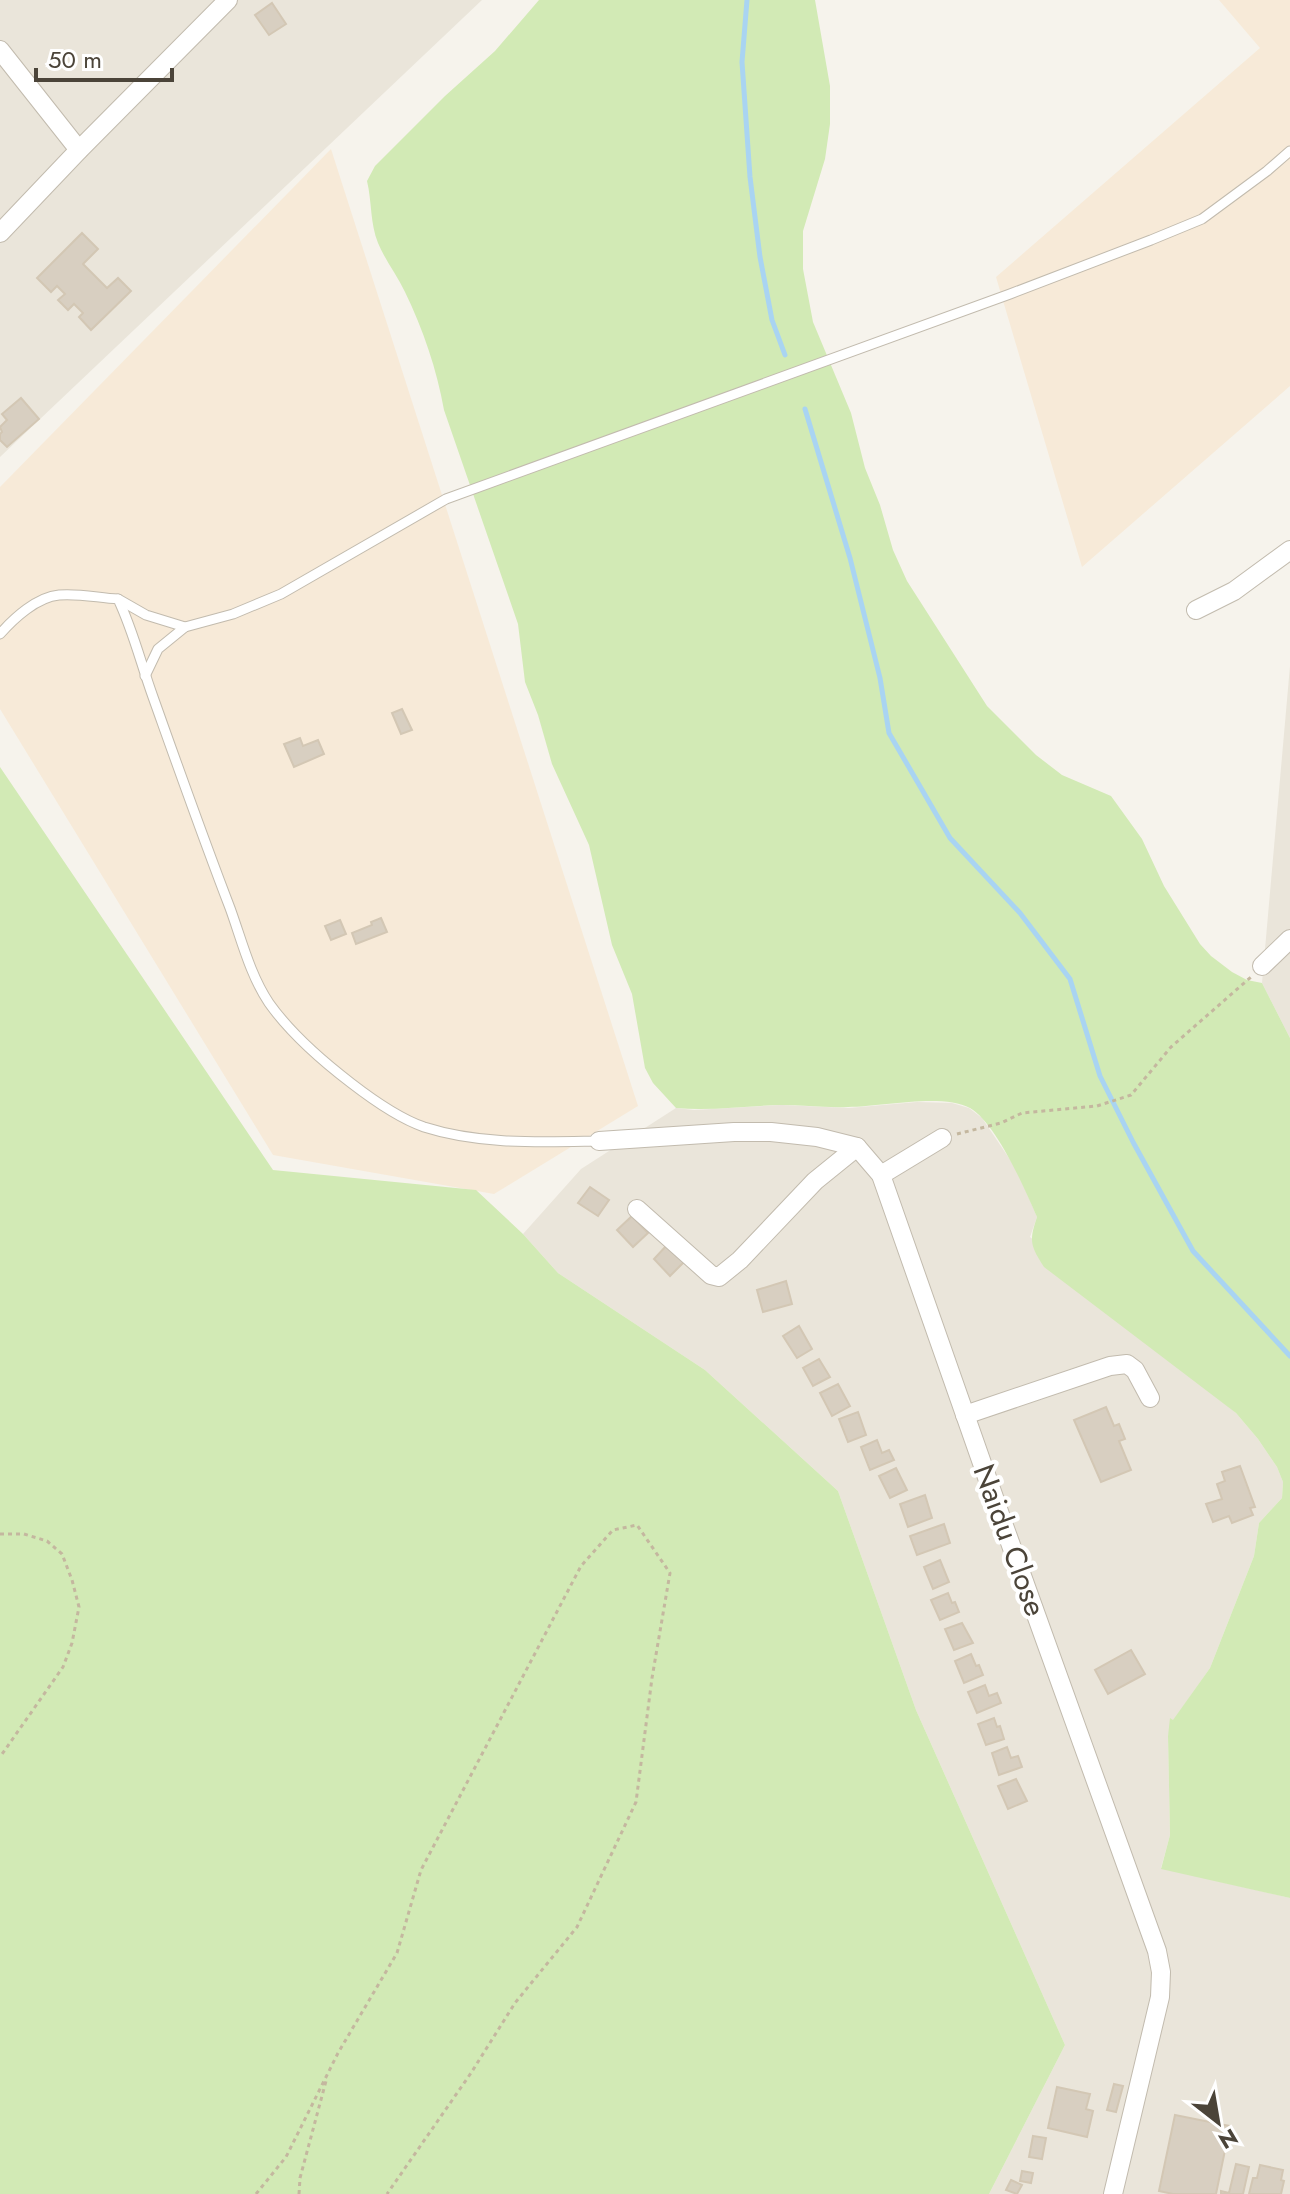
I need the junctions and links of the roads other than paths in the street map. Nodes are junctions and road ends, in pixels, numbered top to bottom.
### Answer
1 (228, 0) edge
2 (0, 50) edge
3 (79, 150) junction
4 (1290, 151) edge
5 (0, 233) edge
6 (1290, 550) edge
7 (118, 599) junction
8 (1196, 610) dead end
9 (185, 627) junction
10 (0, 634) edge
11 (145, 676) junction
12 (1290, 939) edge
13 (1262, 966) road end
14 (942, 1138) road end
15 (599, 1141) joint
16 (857, 1147) junction
17 (881, 1175) junction
18 (637, 1209) dead end
19 (1150, 1398) dead end
20 (965, 1415) junction
21 (1113, 2194) edge

1 - 3 street
2 - 3 street
3 - 5 street
4 - 9 lane
6 - 8 street
7 - 9 lane
7 - 10 lane
7 - 11 lane
9 - 11 lane
11 - 15 lane
12 - 13 street
14 - 17 street
15 - 16 street
16 - 17 street, Naidu Close
16 - 18 street
17 - 20 street, Naidu Close
19 - 20 street
20 - 21 street, Naidu Close

